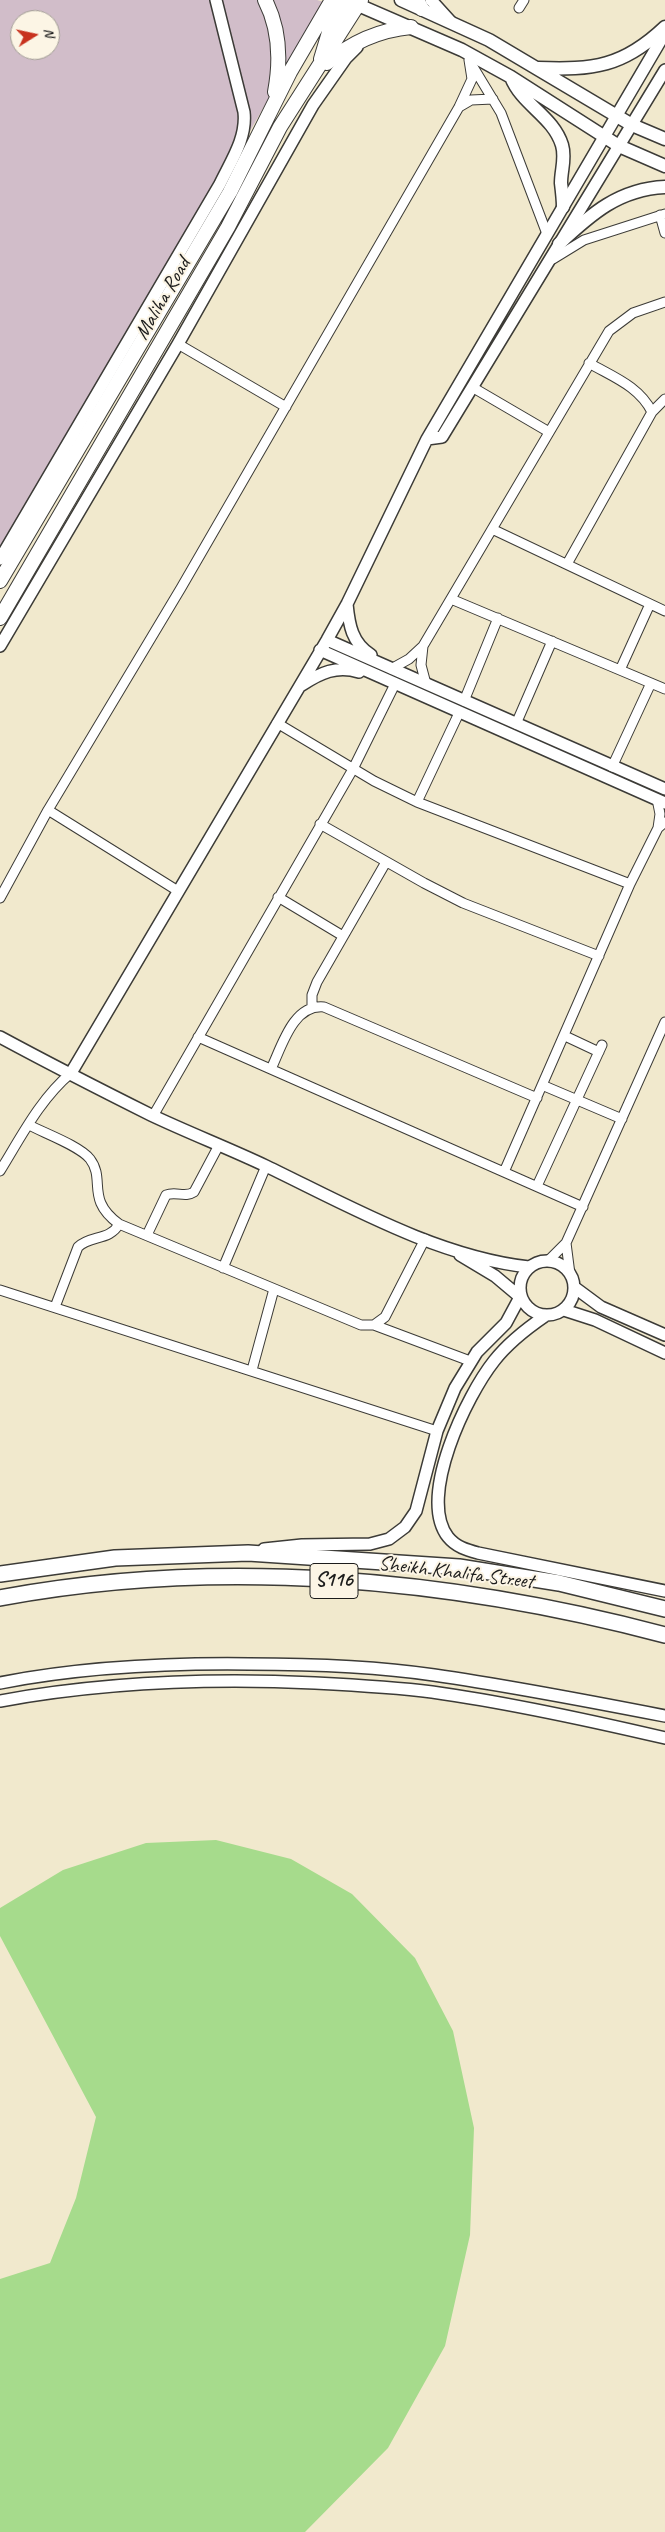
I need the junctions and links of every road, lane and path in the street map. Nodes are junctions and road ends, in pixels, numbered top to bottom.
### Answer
1 (216, 0) edge
2 (265, 0) edge
3 (332, 0) edge
4 (401, 0) edge
5 (524, 0) edge
6 (354, 1) edge
7 (423, 3) edge
8 (519, 8) dead end
9 (412, 27) junction
10 (665, 27) edge
11 (665, 33) edge
12 (368, 37) junction
13 (466, 55) junction
14 (537, 68) junction
15 (319, 70) junction
16 (665, 70) edge
17 (511, 77) junction
18 (493, 100) junction
19 (273, 103) junction
20 (459, 108) junction
21 (617, 114) junction
22 (632, 125) junction
23 (605, 136) junction
24 (665, 139) edge
25 (619, 146) junction
26 (665, 166) edge
27 (665, 187) edge
28 (563, 206) junction
29 (663, 214) edge
30 (665, 233) edge
31 (547, 234) junction
32 (560, 244) junction
33 (548, 262) junction
34 (665, 302) edge
35 (145, 335) junction
36 (131, 336) junction
37 (178, 344) junction
38 (589, 363) junction
39 (472, 387) junction
40 (665, 399) edge
41 (286, 407) junction
42 (652, 412) junction
43 (549, 432) junction
44 (427, 439) junction
45 (492, 529) junction
46 (0, 559) edge
47 (566, 564) junction
48 (0, 581) edge
49 (451, 599) junction
50 (347, 604) junction
51 (650, 604) junction
52 (665, 611) edge
53 (0, 618) edge
54 (498, 618) junction
55 (327, 640) junction
56 (552, 641) junction
57 (0, 646) edge
58 (423, 646) junction
59 (320, 650) junction
60 (620, 670) junction
61 (390, 677) junction
62 (650, 683) junction
63 (426, 684) junction
64 (298, 687) junction
65 (665, 689) edge
66 (464, 701) junction
67 (459, 713) junction
68 (277, 723) junction
69 (516, 724) junction
70 (612, 767) junction
71 (353, 768) junction
72 (665, 789) edge
73 (661, 801) edge
74 (417, 802) junction
75 (48, 810) junction
76 (320, 824) junction
77 (662, 825) edge
78 (386, 862) junction
79 (630, 884) junction
80 (178, 891) junction
81 (278, 897) junction
82 (0, 898) edge
83 (343, 936) junction
84 (599, 956) junction
85 (312, 1008) junction
86 (665, 1022) edge
87 (565, 1036) junction
88 (0, 1037) edge
89 (198, 1037) junction
90 (271, 1069) junction
91 (71, 1073) junction
92 (542, 1086) junction
93 (537, 1098) junction
94 (576, 1100) junction
95 (153, 1116) junction
96 (622, 1119) junction
97 (29, 1126) junction
98 (219, 1145) junction
99 (266, 1166) junction
100 (0, 1171) edge
101 (504, 1172) junction
102 (538, 1186) junction
103 (583, 1207) junction
104 (119, 1224) junction
105 (147, 1236) junction
106 (425, 1239) junction
107 (566, 1243) junction
108 (445, 1246) junction
109 (548, 1260) junction
110 (530, 1267) junction
111 (224, 1268) junction
112 (570, 1274) junction
113 (574, 1287) junction
114 (274, 1289) junction
115 (0, 1290) edge
116 (520, 1297) junction
117 (55, 1307) junction
118 (564, 1310) junction
119 (545, 1316) junction
120 (374, 1325) junction
121 (665, 1335) edge
122 (665, 1354) edge
123 (470, 1360) junction
124 (252, 1370) junction
125 (437, 1431) junction
126 (248, 1553) junction
127 (0, 1574) edge
128 (665, 1590) edge
129 (0, 1598) edge
130 (665, 1609) edge
131 (665, 1635) edge
132 (0, 1683) edge
133 (0, 1701) edge
134 (665, 1716) edge
135 (665, 1738) edge

1 - 36 street
2 - 19 main road
3 - 19 main road, Maliha Road
4 - 7 main road
5 - 8 street
6 - 9 main road
6 - 15 main road
7 - 14 main road
9 - 12 main road
9 - 13 main road
10 - 14 main road
11 - 21 street
12 - 15 main road
12 - 37 street
13 - 17 main road
13 - 18 street
13 - 20 street
14 - 21 main road
15 - 53 main road, Maliha Road
16 - 22 street
17 - 23 main road
17 - 28 main road
18 - 20 street
18 - 31 street
19 - 35 main road, Maliha Road
20 - 41 street
21 - 22 main road
21 - 23 street
22 - 24 main road
22 - 25 street
23 - 25 main road
23 - 28 street
25 - 26 main road
25 - 32 street
27 - 32 main road
28 - 31 street
29 - 30 street
29 - 33 street
31 - 44 street
32 - 33 street
33 - 39 street
34 - 38 street
35 - 36 main road
35 - 48 main road, Maliha Road
36 - 46 street
37 - 41 street
37 - 57 street
38 - 42 street
38 - 43 street
39 - 43 street
39 - 44 street
40 - 42 street
41 - 75 street
42 - 47 street
43 - 45 street
44 - 50 street
45 - 47 street
45 - 49 street
47 - 51 street
49 - 54 street
49 - 58 street
50 - 55 street
50 - 61 street
51 - 52 street
51 - 60 street
54 - 56 street
54 - 66 street
55 - 59 street
55 - 61 street
56 - 60 street
56 - 69 street
58 - 61 street
58 - 63 street
59 - 61 street
59 - 64 street
60 - 62 street
61 - 63 street
61 - 64 street
61 - 67 street
61 - 71 street
62 - 65 street
62 - 70 street
63 - 66 street
64 - 68 street
66 - 69 street
67 - 73 street
67 - 74 street
68 - 71 street
68 - 80 street
69 - 70 street
70 - 72 street
71 - 74 street
71 - 76 street
73 - 77 street
74 - 79 street
75 - 80 street
75 - 82 street
76 - 78 street
76 - 81 street
77 - 79 street
78 - 83 street
78 - 84 street
79 - 84 street
80 - 91 street
81 - 83 street
81 - 89 street
83 - 85 street
84 - 87 street
85 - 90 street
85 - 93 street
86 - 96 street
87 - 92 street
87 - 94 street
88 - 91 street
89 - 90 street
89 - 95 street
90 - 101 street
91 - 95 street
91 - 97 street
92 - 93 street
92 - 94 street
93 - 101 street
94 - 96 street
94 - 102 street
95 - 98 street
96 - 103 street
97 - 100 street
97 - 104 street
98 - 99 street
98 - 105 street
99 - 106 street
99 - 111 street
101 - 102 street
102 - 103 street
103 - 107 street
104 - 105 street
104 - 117 street
105 - 111 street
106 - 108 street
106 - 120 street
107 - 109 street
107 - 112 street
108 - 110 street
108 - 116 street
109 - 110 street
109 - 112 street
110 - 116 street
111 - 114 street
112 - 113 street
113 - 118 street
113 - 121 street
114 - 120 street
114 - 124 street
115 - 117 street
116 - 119 street
116 - 123 street
117 - 124 street
118 - 119 street
118 - 122 street
119 - 128 street
120 - 123 street
123 - 125 street
124 - 125 street
125 - 126 street
126 - 127 highway, Sheikh Khalifa Street / S116
126 - 130 highway, Sheikh Khalifa Street / S116
129 - 131 highway, Sheikh Khalifa Street / S116
132 - 134 street
133 - 135 street

